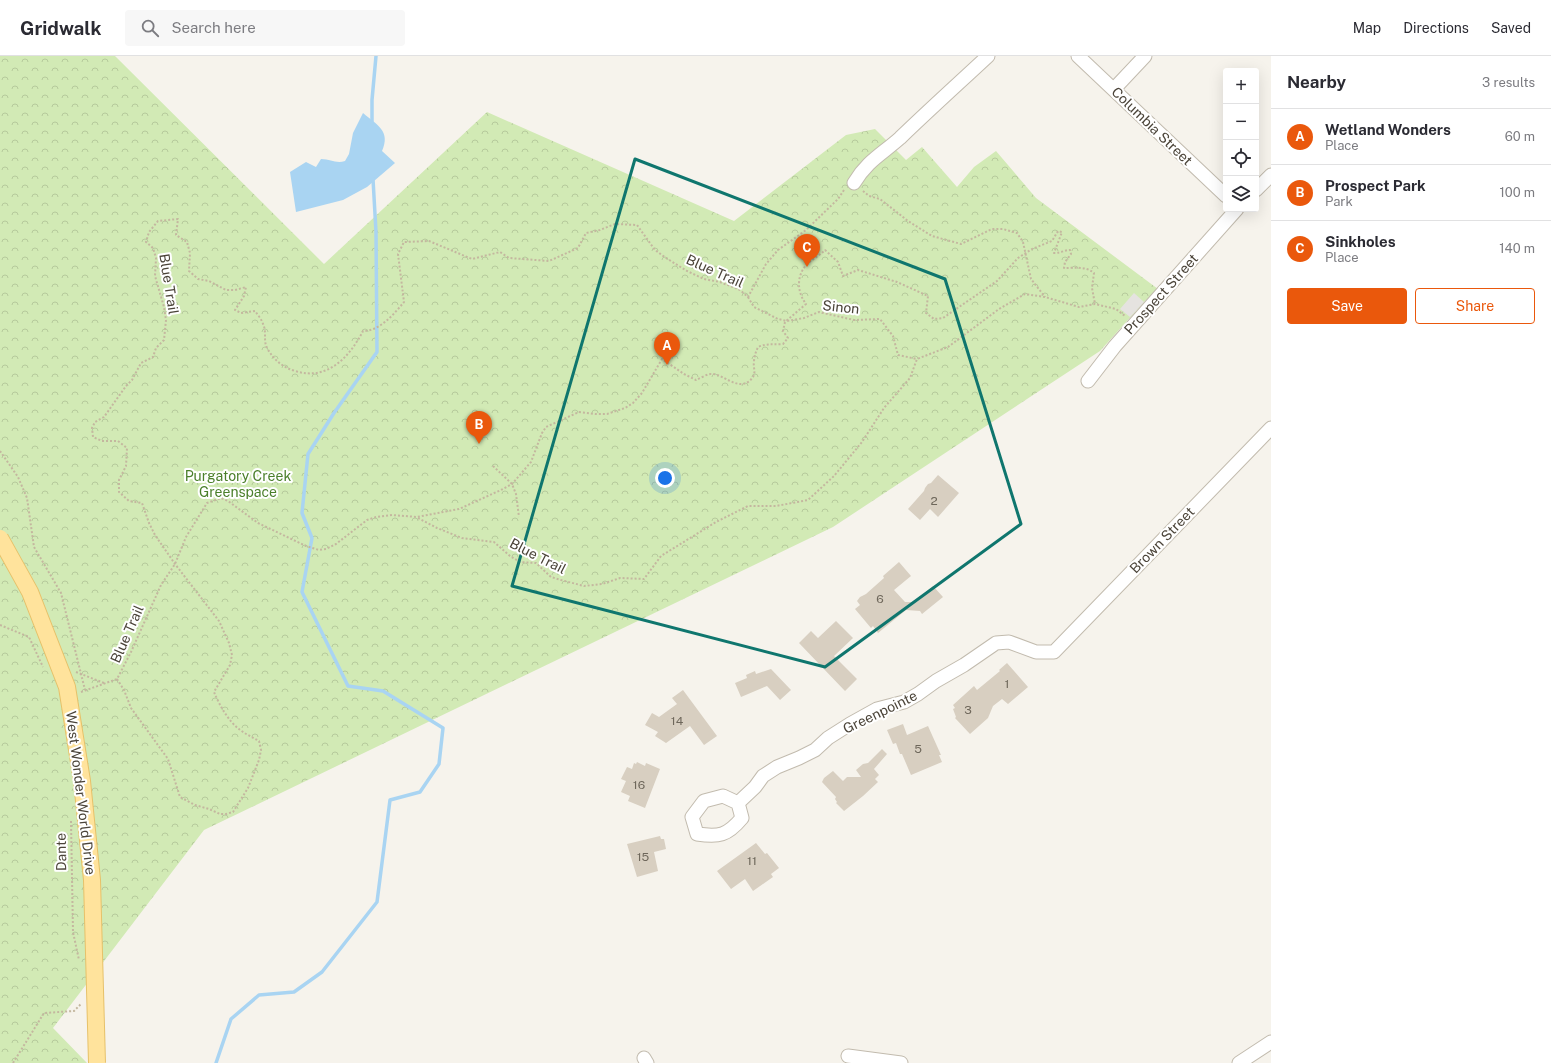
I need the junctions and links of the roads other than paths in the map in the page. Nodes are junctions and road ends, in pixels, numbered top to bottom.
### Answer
1 (988, 56) edge
2 (1078, 56) edge
3 (1145, 56) edge
4 (1114, 89) junction
5 (1271, 175) edge
6 (854, 183) road end
7 (1259, 187) edge
8 (1223, 193) edge
9 (1234, 212) edge
10 (1088, 381) dead end
11 (1271, 428) edge
12 (0, 538) edge
13 (1054, 652) joint
14 (738, 803) dead end
15 (1271, 1042) edge
16 (848, 1056) dead end
17 (97, 1063) edge
18 (901, 1063) edge
19 (1239, 1063) edge

1 - 6 street
2 - 4 street, Columbia Street
3 - 4 street
4 - 8 street, Columbia Street
5 - 7 street
9 - 10 street, Prospect Street
11 - 13 street, Brown Street
12 - 17 main road, West Wonder World Drive, bridge
13 - 14 street, Greenpointe
15 - 19 street
16 - 18 street

